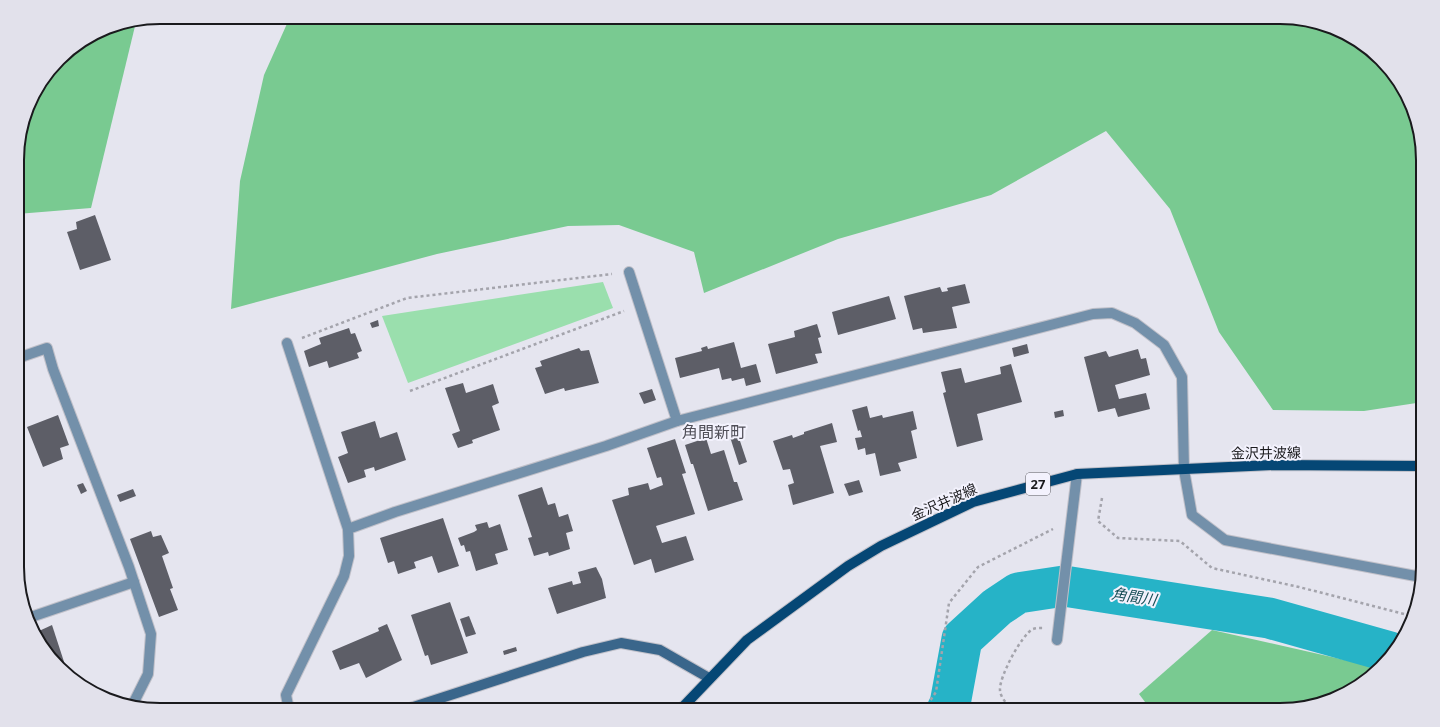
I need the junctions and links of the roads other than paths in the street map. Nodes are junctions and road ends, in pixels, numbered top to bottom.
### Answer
1 (629, 272) road end
2 (286, 344) road end
3 (24, 356) edge
4 (677, 421) junction
5 (1416, 466) edge
6 (1184, 470) junction
7 (1077, 474) junction
8 (348, 529) junction
9 (1416, 576) edge
10 (134, 582) junction
11 (33, 616) edge
12 (1057, 640) dead end
13 (709, 678) junction
14 (134, 700) edge
15 (288, 703) edge
16 (426, 703) edge
17 (686, 703) edge

1 - 4 street
2 - 8 street
3 - 10 street
4 - 6 street
4 - 8 street
5 - 6 main road, 金沢井波線 / 27
6 - 7 main road, 金沢井波線 / 27
6 - 9 street
7 - 12 street
7 - 13 main road, 金沢井波線 / 27
8 - 15 street
10 - 11 street
10 - 14 street
13 - 16 street
13 - 17 main road, 金沢井波線 / 27

